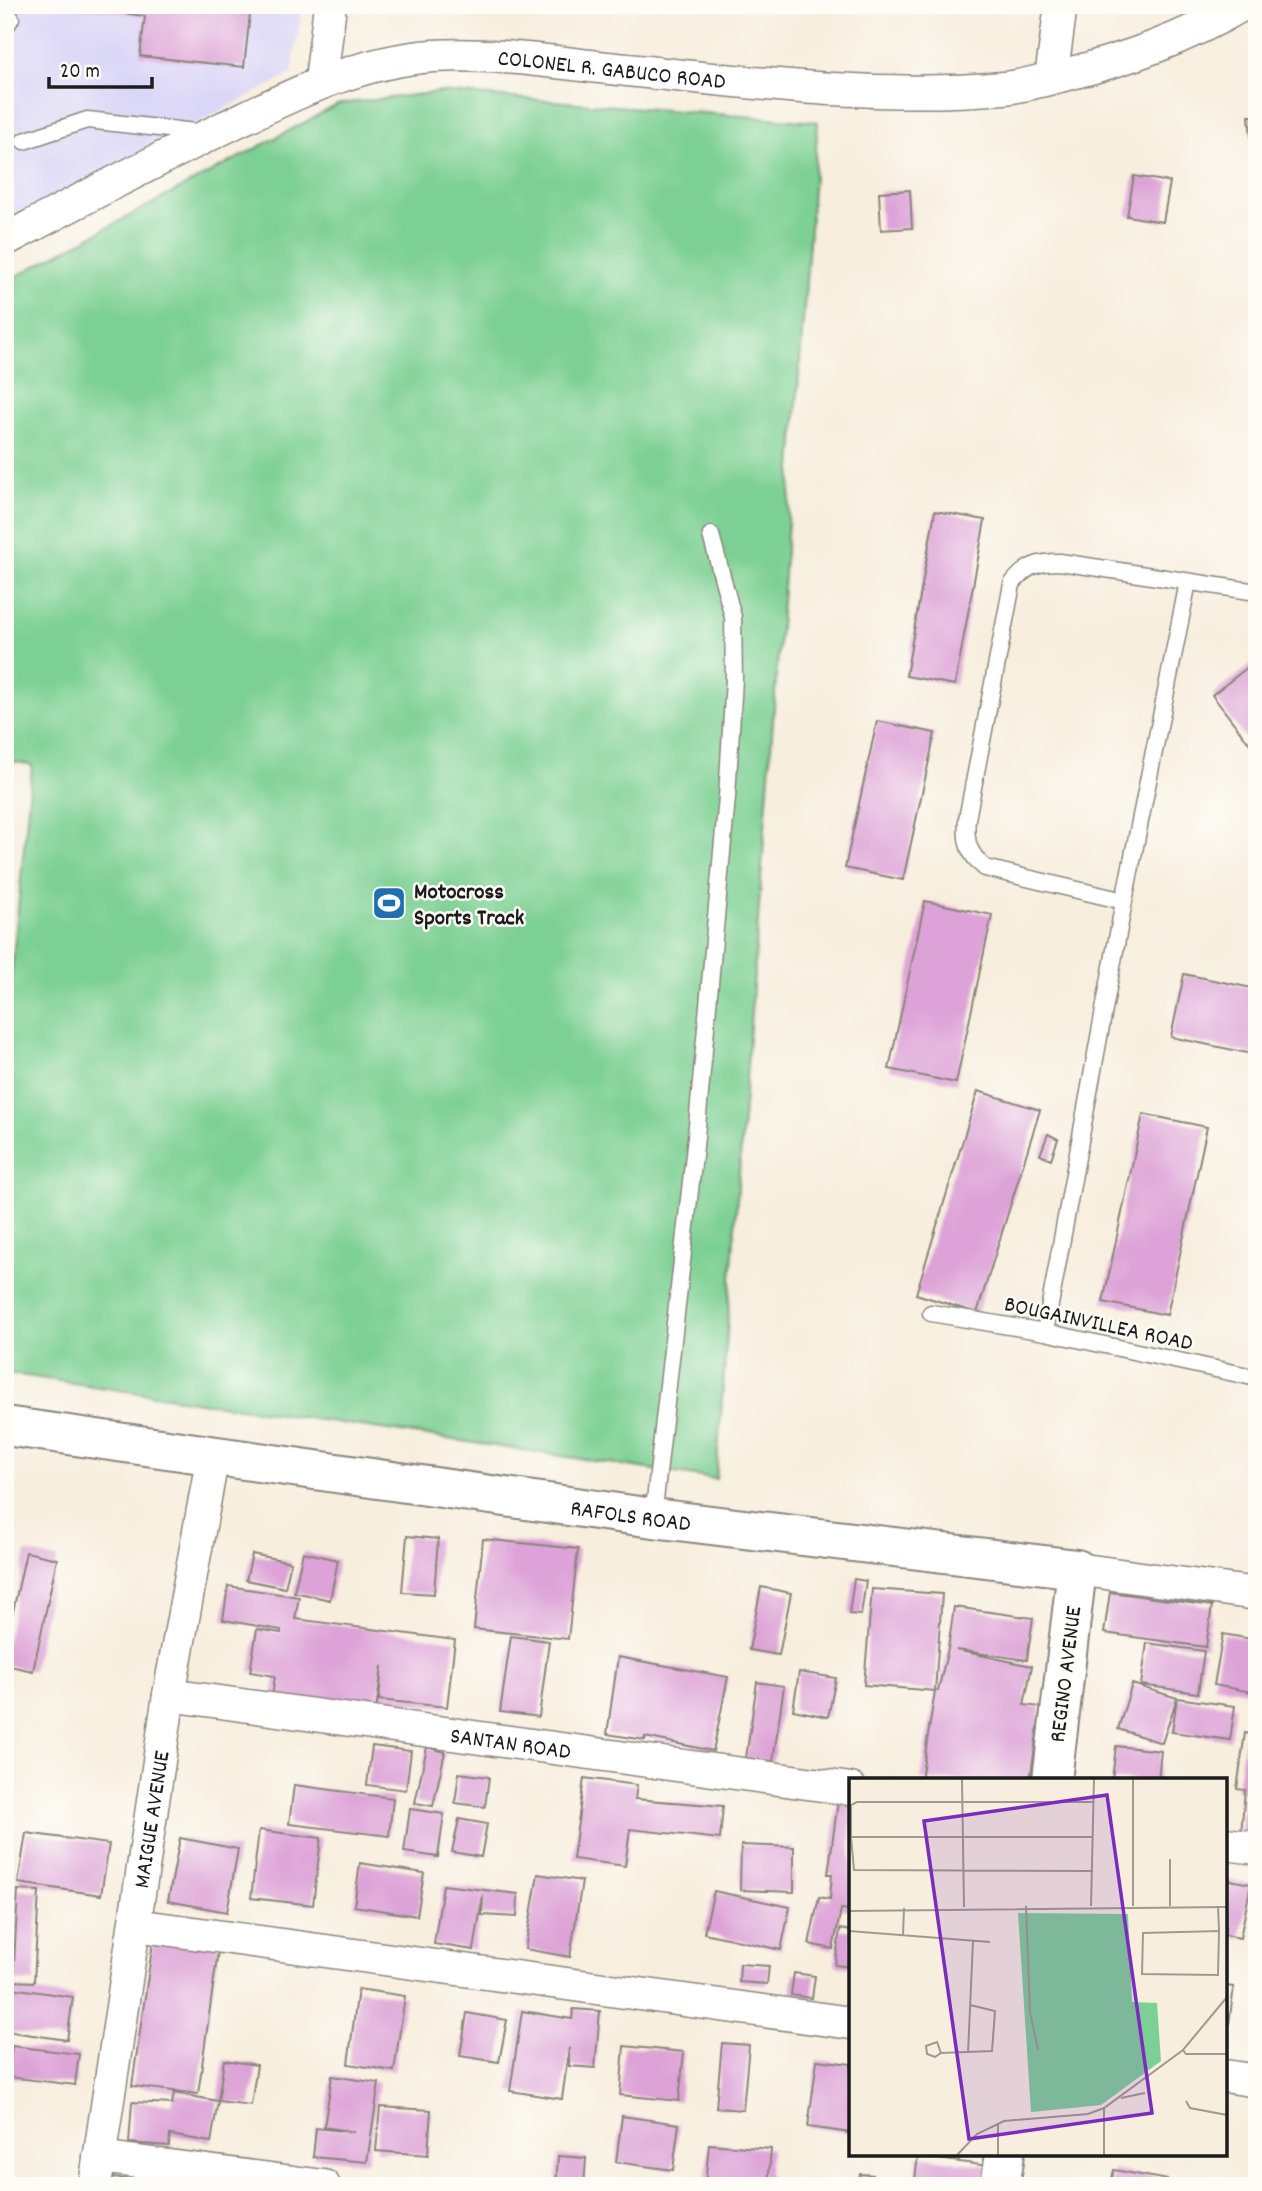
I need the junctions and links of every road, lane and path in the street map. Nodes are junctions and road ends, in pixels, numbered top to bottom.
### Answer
1 (330, 5) edge
2 (1061, 5) edge
3 (1242, 5) edge
4 (1051, 78) junction
5 (321, 81) junction
6 (210, 134) junction
7 (24, 141) dead end
8 (5, 240) edge
9 (711, 535) dead end
10 (1188, 582) junction
11 (1257, 592) edge
12 (1124, 901) junction
13 (931, 1313) dead end
14 (1045, 1332) junction
15 (1257, 1378) edge
16 (5, 1426) edge
17 (213, 1455) junction
18 (653, 1518) junction
19 (1077, 1569) junction
20 (1257, 1594) edge
21 (169, 1695) junction
22 (1052, 1778) edge
23 (849, 1789) edge
24 (1227, 1843) edge
25 (1257, 1848) edge
26 (135, 1925) junction
27 (849, 2023) edge
28 (1227, 2076) edge
29 (1257, 2081) edge
30 (1004, 2156) edge
31 (97, 2171) edge
32 (324, 2186) edge
33 (1000, 2186) edge

1 - 5 street
2 - 4 street
3 - 4 street, COLONEL R. GABUCO ROAD
4 - 5 street, COLONEL R. GABUCO ROAD
5 - 6 street, COLONEL R. GABUCO ROAD
6 - 7 lane
6 - 8 street, COLONEL R. GABUCO ROAD
9 - 18 lane
10 - 11 lane
10 - 12 lane
10 - 12 lane
12 - 14 lane
13 - 14 lane, BOUGAINVILLEA ROAD
14 - 15 lane, BOUGAINVILLEA ROAD
16 - 17 street, RAFOLS ROAD
17 - 18 street, RAFOLS ROAD
17 - 21 street, MAIGUE AVENUE
18 - 19 street, RAFOLS ROAD
19 - 20 street, RAFOLS ROAD
19 - 22 street, REGINO AVENUE
21 - 23 street, SANTAN ROAD
21 - 26 street, MAIGUE AVENUE
24 - 25 street
26 - 27 street
26 - 31 street, MAIGUE AVENUE
28 - 29 street
30 - 33 street
31 - 32 street

